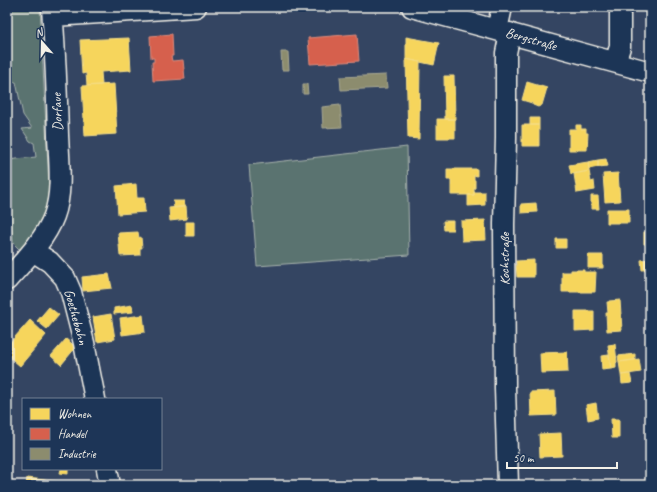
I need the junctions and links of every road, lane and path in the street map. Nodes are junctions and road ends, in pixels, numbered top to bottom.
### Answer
1 (196, 7) edge
2 (412, 7) edge
3 (502, 7) edge
4 (620, 7) edge
5 (52, 12) edge
6 (503, 32) junction
7 (615, 62) junction
8 (650, 72) edge
9 (32, 251) junction
10 (7, 280) edge
11 (95, 398) edge
12 (107, 470) edge
13 (110, 485) edge
14 (508, 485) edge

1 - 5 street
2 - 6 street, Bergstraße
3 - 6 street, Kochstraße
4 - 7 street
5 - 9 street, Dorfaue
6 - 7 street, Bergstraße
6 - 14 street, Kochstraße
7 - 8 street, Bergstraße
9 - 10 street, Dorfaue
9 - 11 street, Goethebahn
12 - 13 street

